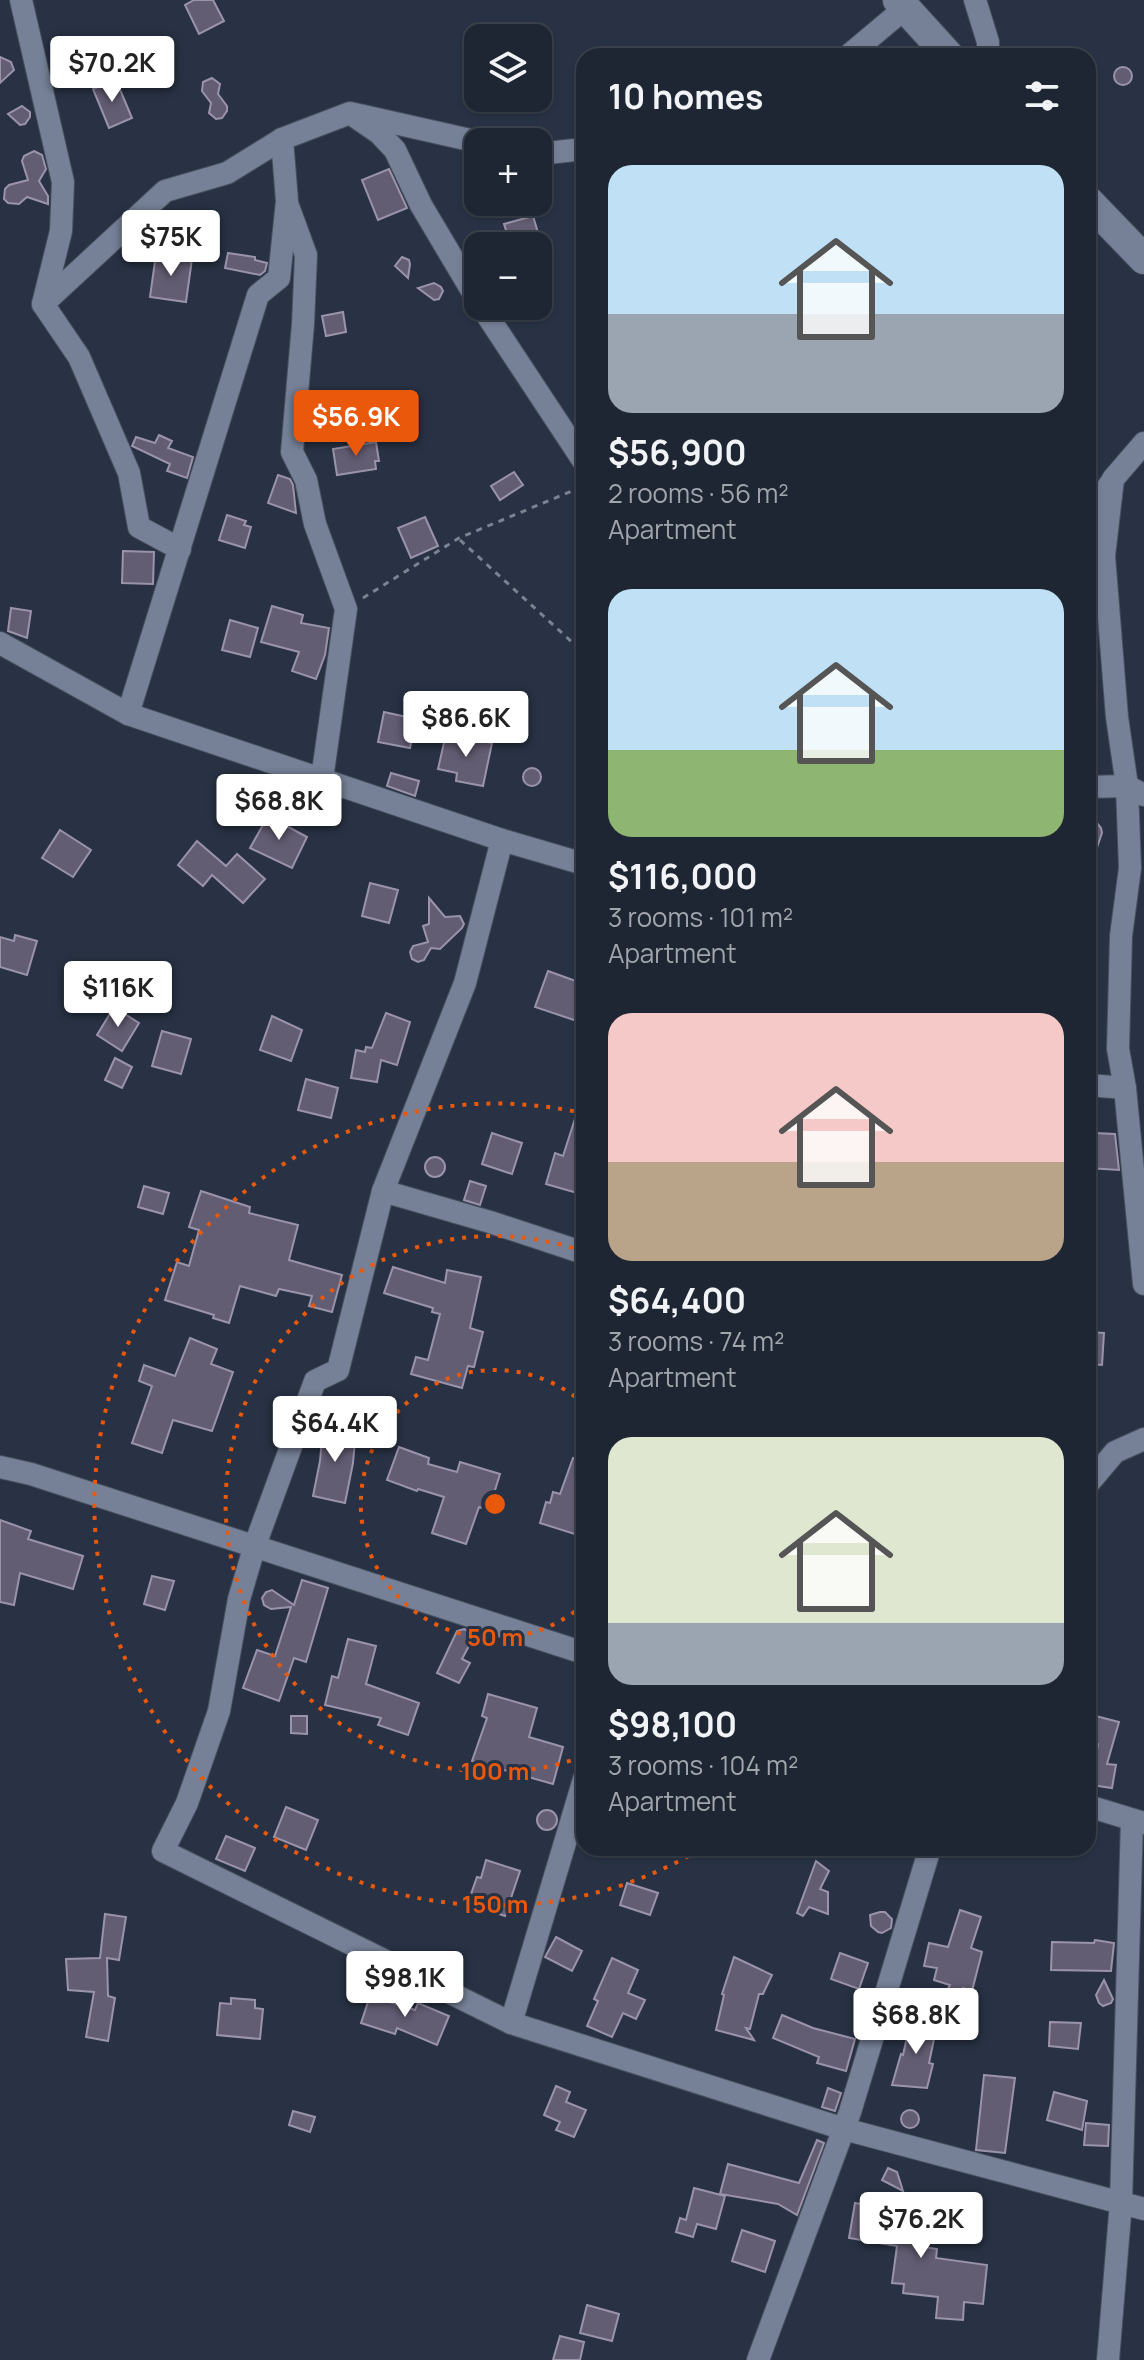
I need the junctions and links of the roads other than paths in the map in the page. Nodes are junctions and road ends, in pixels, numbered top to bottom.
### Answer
1 (21, 0) edge
2 (975, 0) edge
3 (901, 5) edge
4 (856, 48) edge
5 (941, 48) edge
6 (988, 48) edge
7 (350, 113) junction
8 (282, 139) junction
9 (464, 139) edge
10 (576, 150) edge
11 (552, 152) edge
12 (287, 201) junction
13 (1096, 209) edge
14 (1144, 259) edge
15 (464, 277) edge
16 (43, 304) junction
17 (491, 320) edge
18 (1144, 443) edge
19 (576, 450) edge
20 (1113, 479) junction
21 (1096, 504) edge
22 (180, 549) junction
23 (0, 643) edge
24 (128, 714) junction
25 (322, 779) junction
26 (1096, 788) edge
27 (1136, 791) edge
28 (502, 840) junction
29 (576, 862) edge
30 (1096, 1086) edge
31 (1125, 1088) junction
32 (383, 1191) junction
33 (576, 1250) edge
34 (1144, 1284) edge
35 (1144, 1439) edge
36 (0, 1467) edge
37 (1096, 1475) edge
38 (255, 1545) junction
39 (576, 1650) edge
40 (576, 1806) edge
41 (1096, 1808) edge
42 (1138, 1821) edge
43 (928, 1856) edge
44 (1136, 1897) edge
45 (511, 2023) junction
46 (844, 2129) junction
47 (1121, 2202) junction
48 (1144, 2209) edge
49 (758, 2360) edge
50 (1108, 2360) edge

1 - 16 street
2 - 6 street
3 - 4 street
3 - 5 street
7 - 8 street
7 - 9 street
7 - 15 street
8 - 12 street
8 - 16 street
10 - 11 street
12 - 22 street
12 - 25 street
13 - 14 street
16 - 22 street
17 - 19 street
18 - 20 street
20 - 21 street
20 - 27 street
22 - 24 street
23 - 24 street
24 - 25 street
25 - 28 street
26 - 27 street
27 - 31 street
28 - 29 street
28 - 32 street
30 - 31 street
31 - 34 street
32 - 33 street
32 - 38 street
35 - 37 street
36 - 38 street
38 - 39 street
38 - 45 street
40 - 45 street
41 - 42 street
42 - 44 street
43 - 46 street
44 - 47 street
45 - 46 street
46 - 47 street
46 - 49 street
47 - 48 street
47 - 50 street

